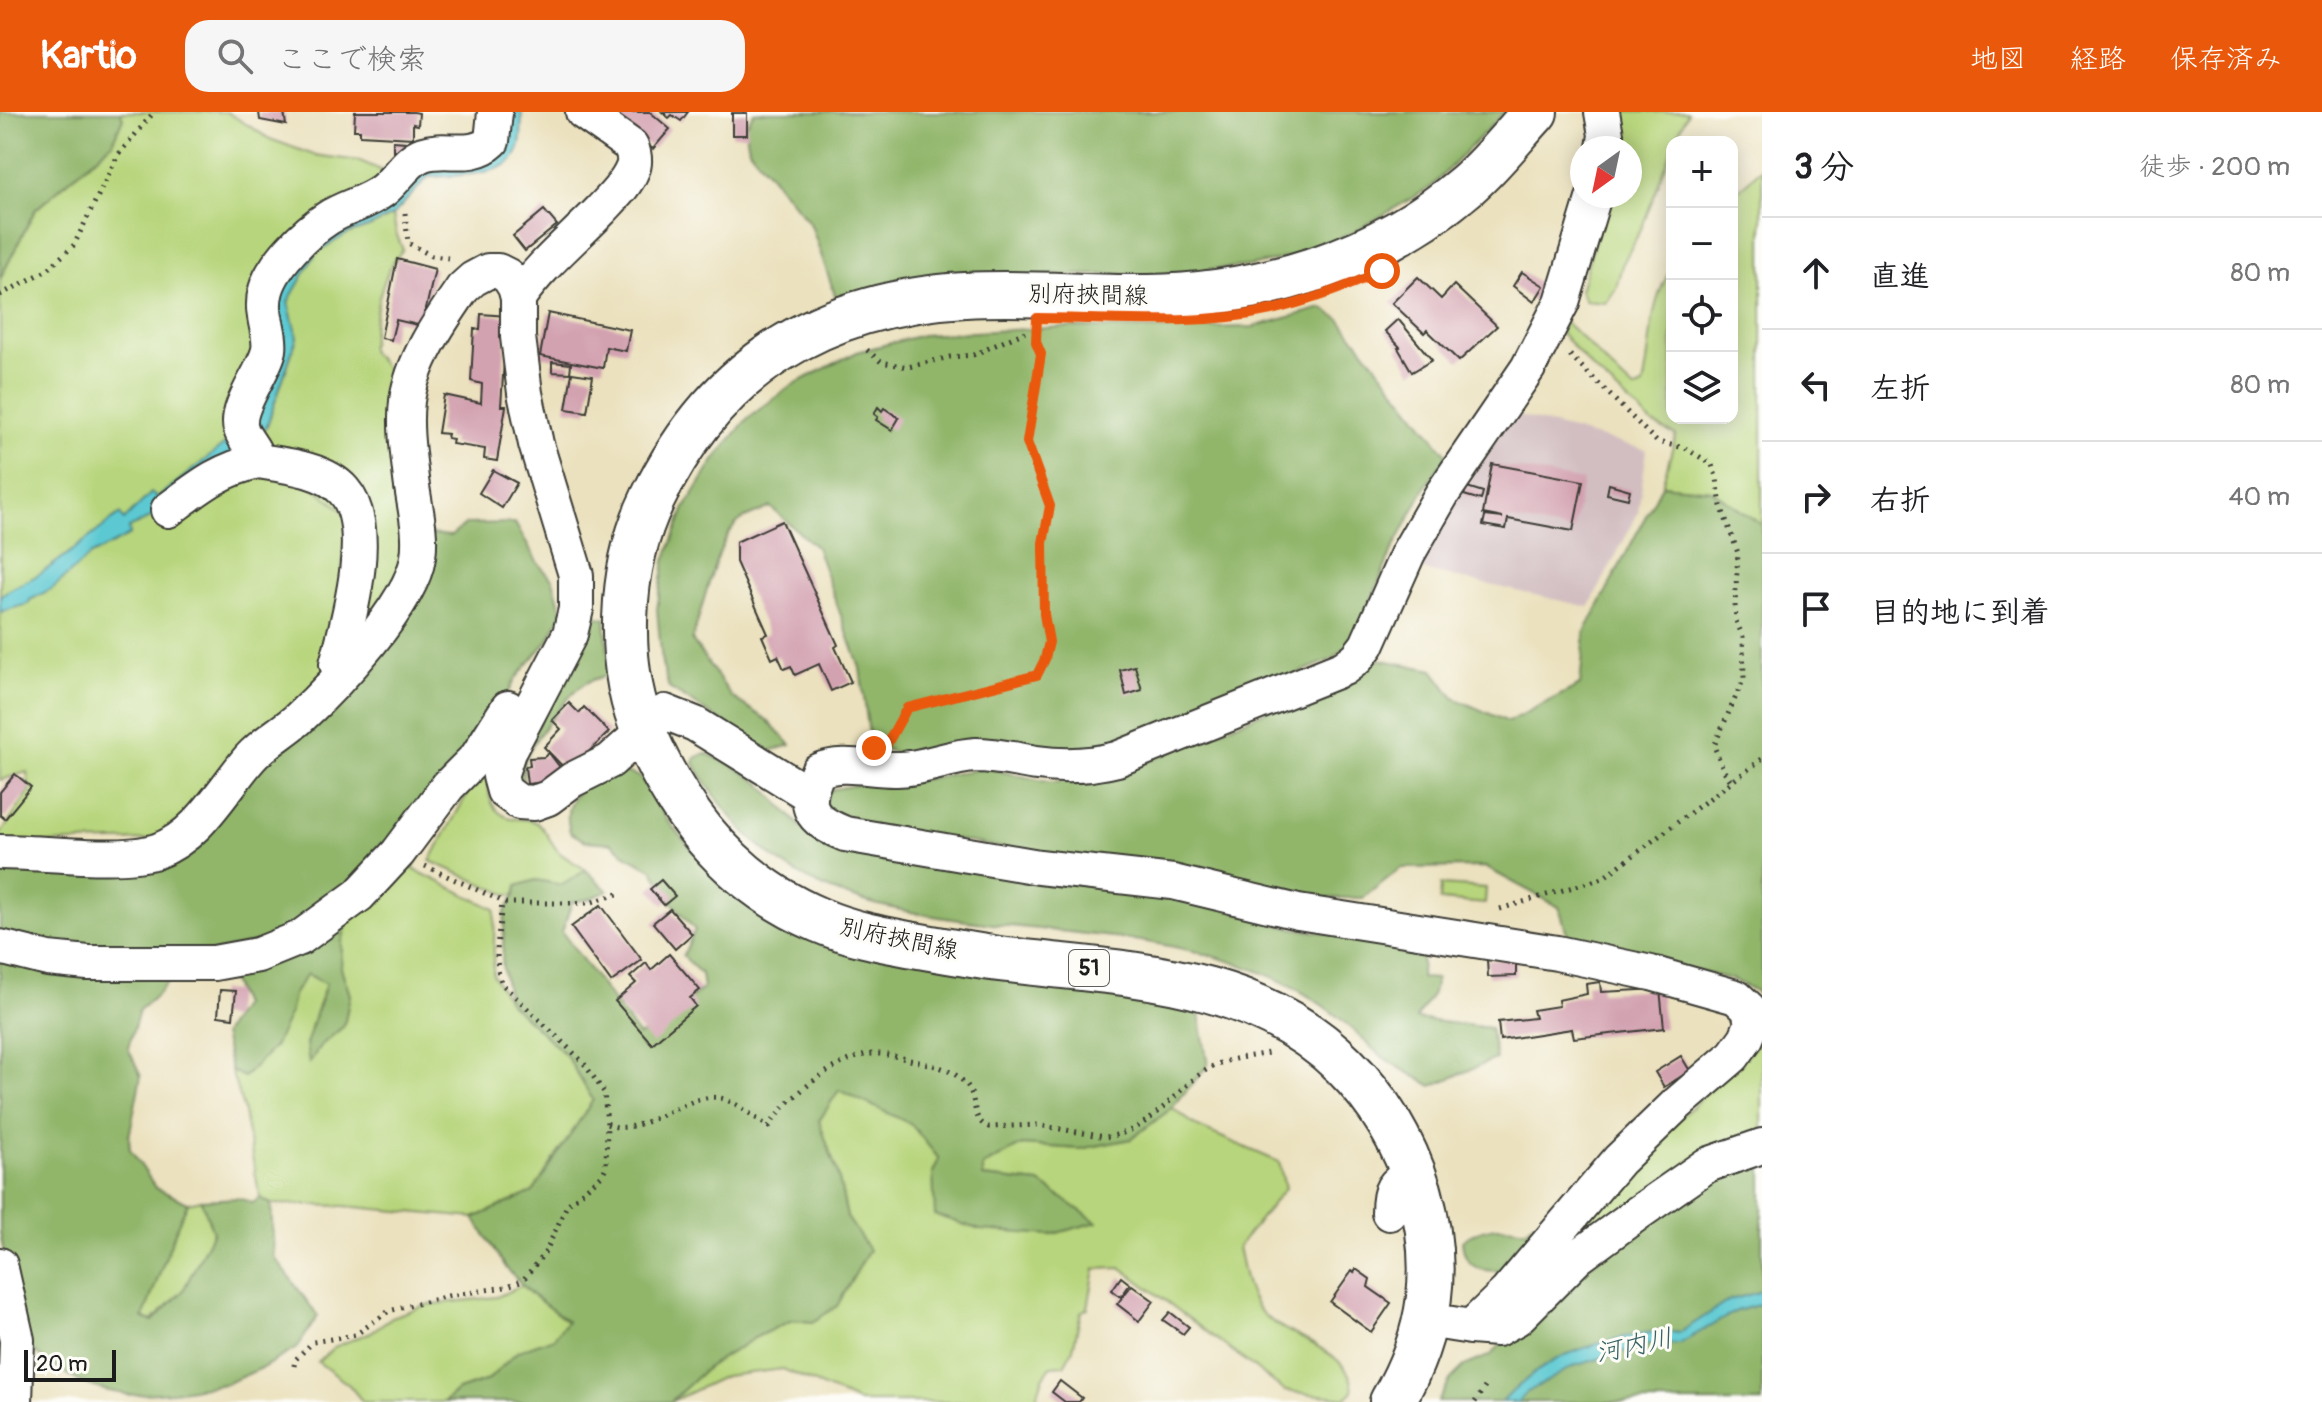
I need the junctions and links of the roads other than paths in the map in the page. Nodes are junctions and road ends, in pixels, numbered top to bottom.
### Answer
1 (495, 112) edge
2 (583, 112) edge
3 (1535, 112) edge
4 (1602, 112) edge
5 (1606, 136) edge
6 (1590, 208) edge
7 (518, 298) junction
8 (251, 446) junction
9 (168, 510) dead end
10 (599, 611) junction
11 (556, 658) junction
12 (341, 676) junction
13 (643, 731) junction
14 (808, 794) junction
15 (0, 852) edge
16 (0, 947) edge
17 (1762, 1146) edge
18 (1413, 1171) junction
19 (1389, 1213) dead end
20 (0, 1265) edge
21 (1427, 1320) junction
22 (1471, 1327) junction
23 (15, 1402) edge
24 (1392, 1402) edge

1 - 8 street
2 - 7 street
3 - 10 main road, 別府挾間線 / 51
4 - 5 street
6 - 14 street
7 - 10 street
7 - 12 street
8 - 9 street
8 - 12 street
10 - 11 street
10 - 13 main road, 別府挾間線 / 51
11 - 13 street
11 - 16 street
12 - 15 street
13 - 14 street
13 - 18 main road, 別府挾間線 / 51
14 - 22 street
17 - 22 street
18 - 19 street
18 - 21 main road, 別府挾間線 / 51
20 - 23 street
21 - 22 street
21 - 24 main road, 別府挾間線 / 51

